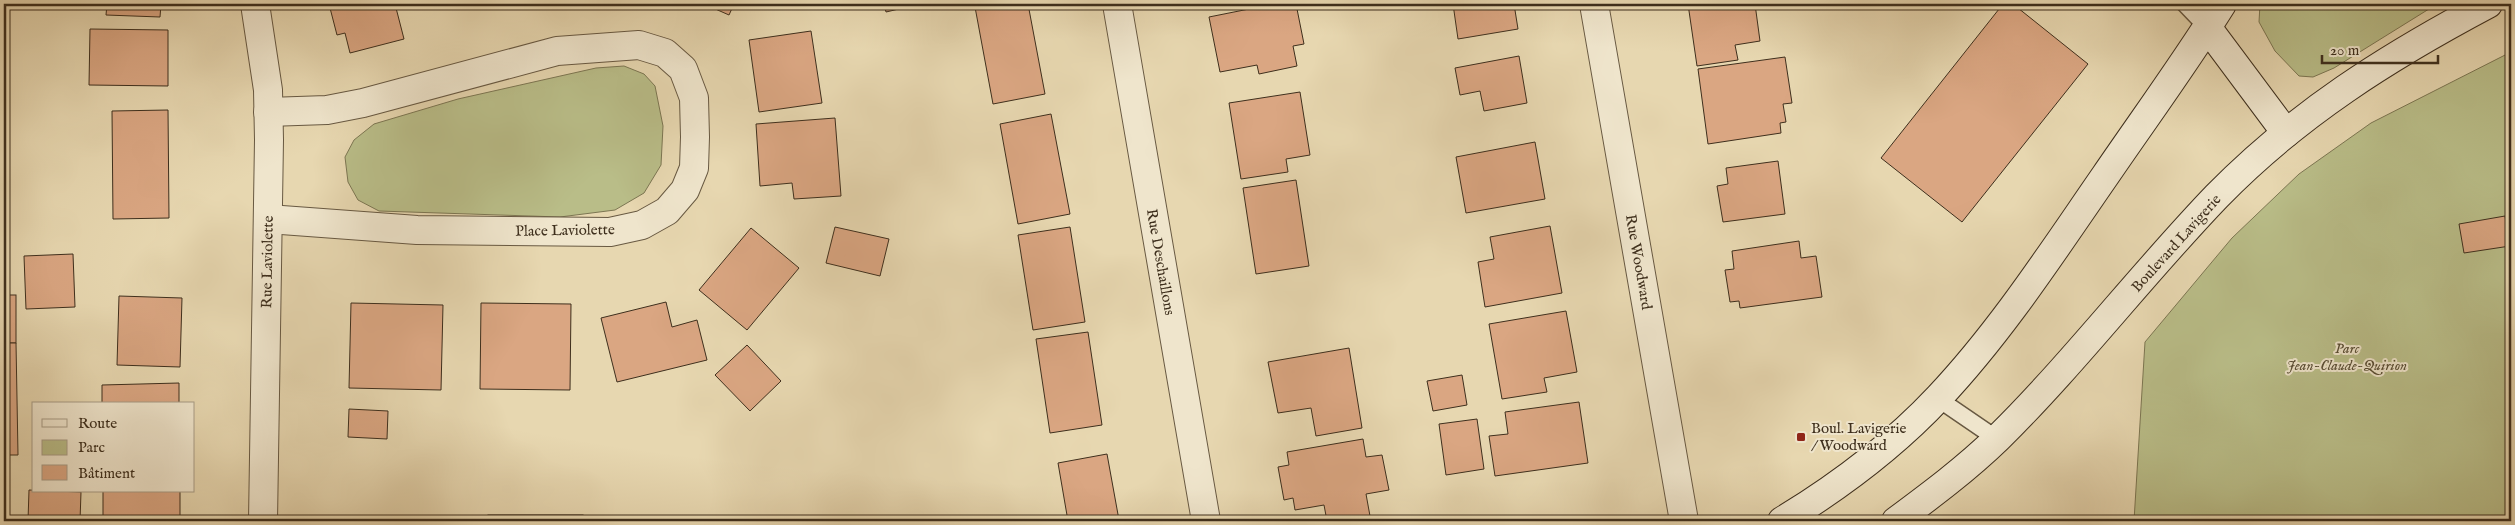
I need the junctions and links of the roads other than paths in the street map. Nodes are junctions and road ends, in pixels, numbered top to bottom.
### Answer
1 (255, 4) edge
2 (1117, 4) edge
3 (1594, 4) edge
4 (2185, 4) edge
5 (2222, 4) edge
6 (2488, 4) edge
7 (2207, 27) junction
8 (268, 112) junction
9 (2286, 132) junction
10 (268, 219) junction
11 (1938, 398) junction
12 (1997, 439) junction
13 (263, 521) edge
14 (1206, 521) edge
15 (1684, 521) edge
16 (1782, 521) edge
17 (1896, 521) edge

1 - 8 street, Rue Laviolette
2 - 14 street, Rue Deschaillons
3 - 15 street, Rue Woodward
4 - 7 lane
5 - 7 street
6 - 9 street, Boulevard Lavigerie
7 - 9 street
7 - 11 street
8 - 10 street, Rue Laviolette
8 - 10 street, Place Laviolette
9 - 12 street, Boulevard Lavigerie
10 - 13 street, Rue Laviolette
11 - 12 lane
11 - 16 street
12 - 17 street, Boulevard Lavigerie

